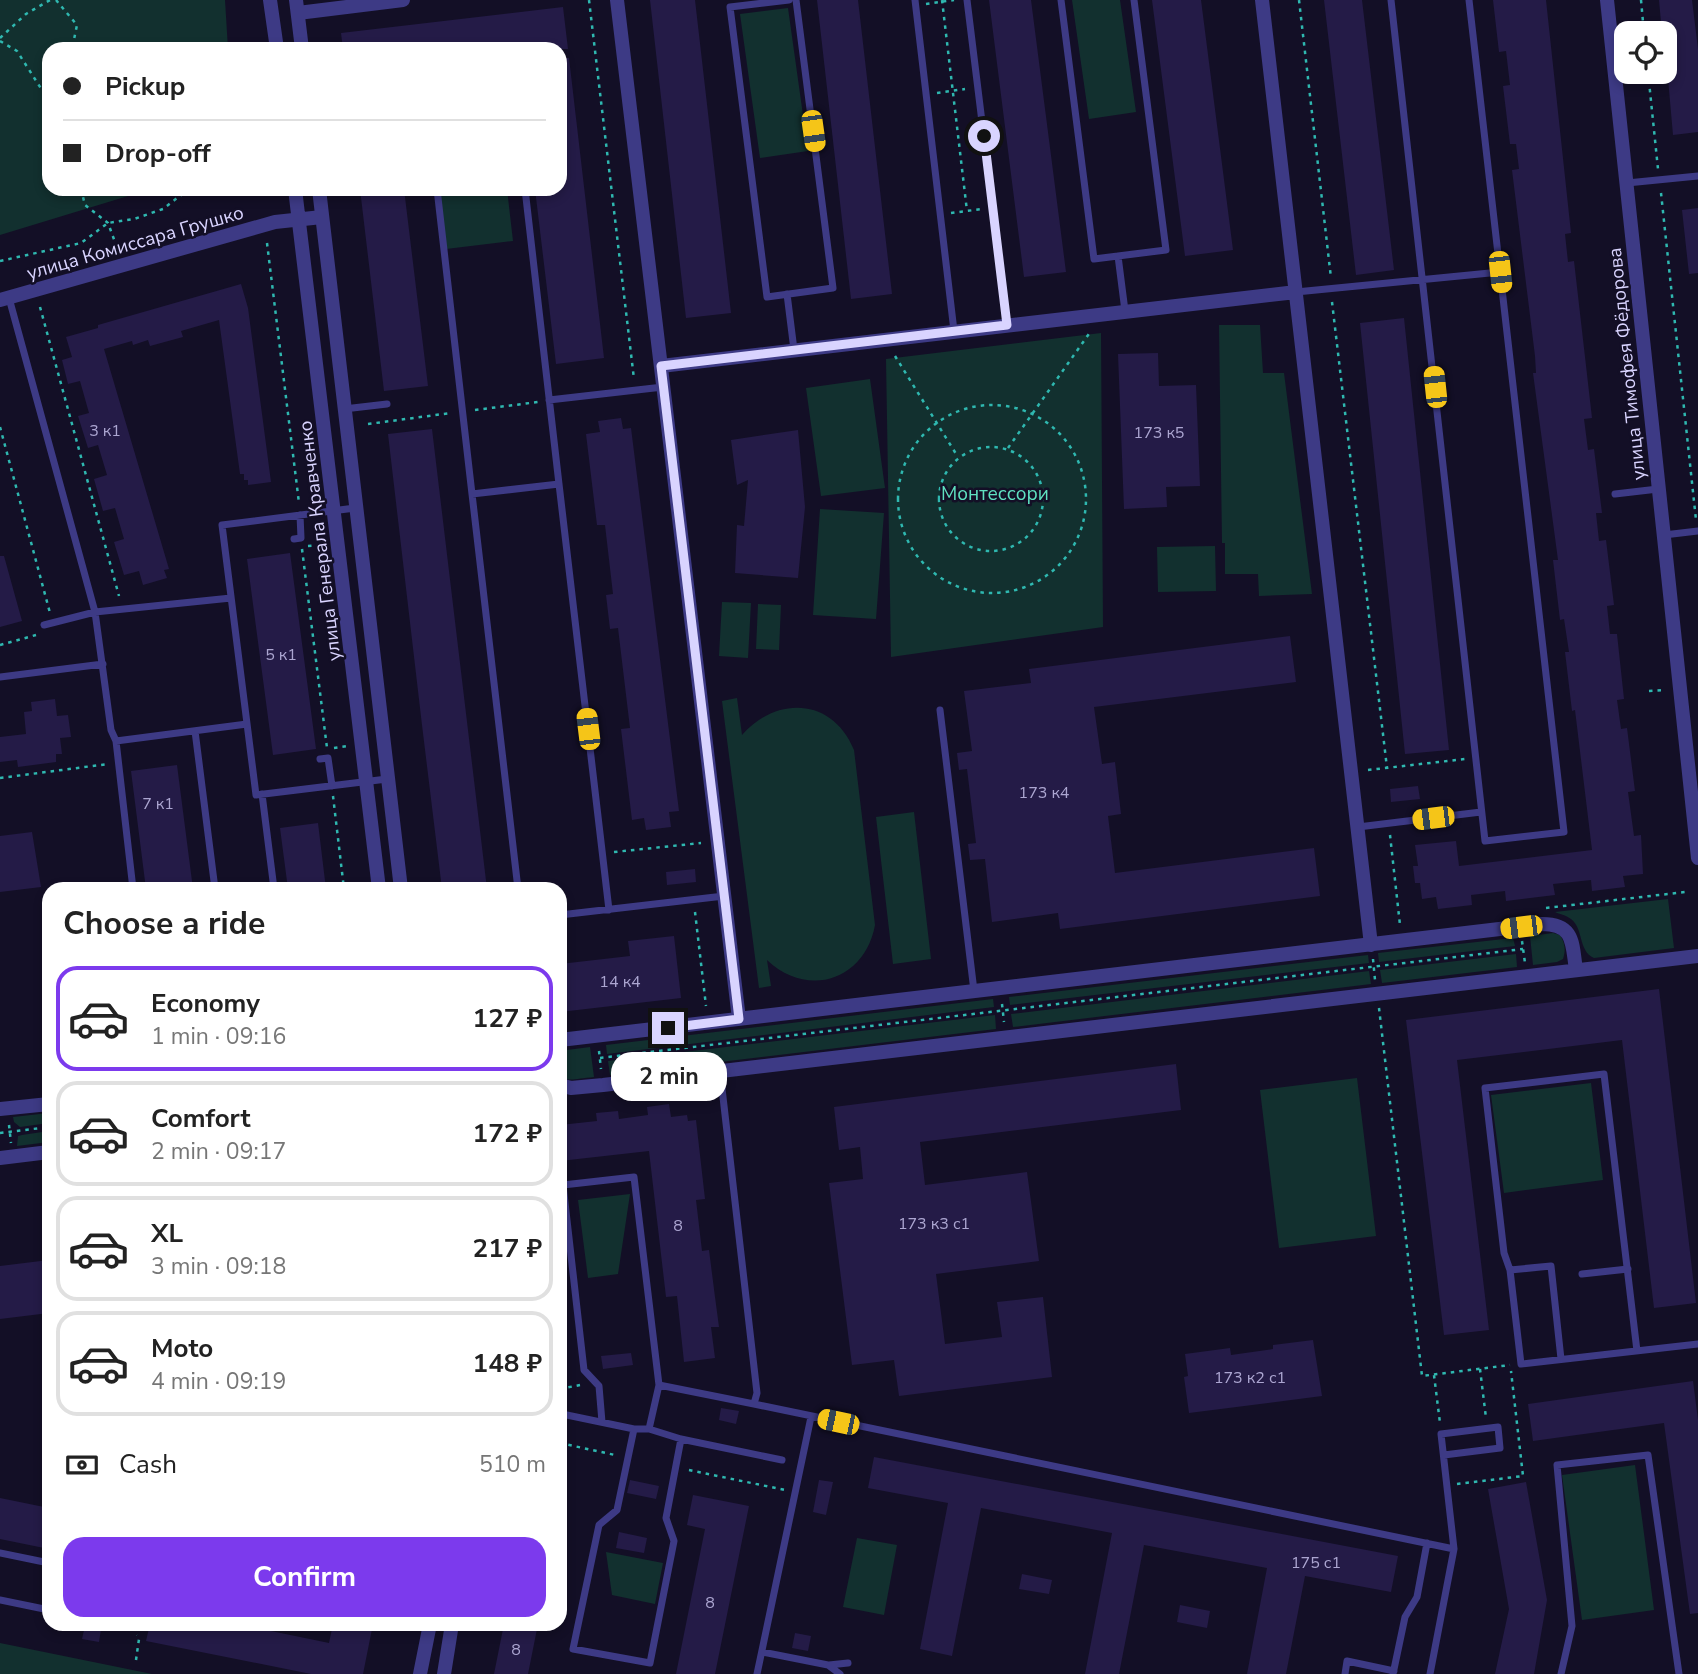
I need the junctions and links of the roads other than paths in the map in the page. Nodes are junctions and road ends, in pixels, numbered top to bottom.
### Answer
1 (270, 0) edge
2 (404, 0) edge
3 (617, 0) edge
4 (789, 0) edge
5 (796, 0) edge
6 (967, 0) edge
7 (1061, 0) edge
8 (1134, 0) edge
9 (1262, 0) edge
10 (1391, 0) edge
11 (1469, 0) edge
12 (1607, 0) edge
13 (915, 2) edge
14 (297, 6) edge
15 (276, 42) edge
16 (301, 42) edge
17 (1698, 176) edge
18 (1627, 183) junction
19 (296, 196) edge
20 (320, 196) edge
21 (438, 196) edge
22 (526, 196) edge
23 (322, 217) junction
24 (299, 219) junction
25 (1118, 256) junction
26 (1500, 272) junction
27 (1424, 281) junction
28 (1296, 292) junction
29 (787, 294) junction
30 (4, 299) edge
31 (1125, 311) junction
32 (1007, 325) junction
33 (954, 331) junction
34 (794, 350) junction
35 (661, 366) junction
36 (664, 387) junction
37 (549, 400) junction
38 (387, 404) dead end
39 (344, 410) junction
40 (559, 484) junction
41 (1659, 488) junction
42 (472, 494) junction
43 (1615, 494) dead end
44 (355, 508) junction
45 (335, 510) junction
46 (300, 515) junction
47 (1698, 531) edge
48 (1664, 535) junction
49 (294, 540) dead end
50 (231, 598) junction
51 (95, 612) junction
52 (44, 625) dead end
53 (103, 664) junction
54 (0, 677) edge
55 (940, 710) dead end
56 (1691, 723) edge
57 (247, 724) junction
58 (195, 731) junction
59 (116, 741) junction
60 (324, 758) road end
61 (387, 779) junction
62 (368, 781) junction
63 (332, 786) junction
64 (262, 794) junction
65 (1481, 812) junction
66 (1358, 827) junction
67 (1698, 858) edge
68 (132, 882) edge
69 (214, 882) edge
70 (273, 882) edge
71 (378, 882) edge
72 (400, 882) edge
73 (517, 882) edge
74 (725, 896) junction
75 (609, 910) junction
76 (567, 914) edge
77 (1371, 945) junction
78 (1698, 956) edge
79 (1576, 970) junction
80 (974, 991) junction
81 (739, 1019) junction
82 (567, 1039) edge
83 (720, 1071) junction
84 (567, 1087) edge
85 (42, 1105) edge
86 (4, 1109) edge
87 (42, 1153) edge
88 (6, 1157) edge
89 (567, 1185) edge
90 (567, 1220) edge
91 (1628, 1269) junction
92 (1510, 1270) junction
93 (1582, 1274) dead end
94 (1698, 1344) edge
95 (1637, 1351) junction
96 (1561, 1359) junction
97 (659, 1385) junction
98 (754, 1404) junction
99 (567, 1415) edge
100 (811, 1416) junction
101 (602, 1422) junction
102 (634, 1429) junction
103 (649, 1429) junction
104 (681, 1439) junction
105 (1444, 1455) junction
106 (782, 1460) dead end
107 (1427, 1543) junction
108 (1454, 1549) junction
109 (0, 1553) edge
110 (42, 1562) edge
111 (0, 1600) edge
112 (42, 1609) edge
113 (429, 1631) edge
114 (451, 1631) edge
115 (762, 1652) junction
116 (848, 1663) dead end
117 (828, 1665) junction
118 (1393, 1672) edge
119 (421, 1674) edge
120 (444, 1674) edge
121 (757, 1674) edge
122 (840, 1674) edge
123 (1345, 1674) edge
124 (1430, 1674) edge
125 (1561, 1674) edge
126 (1679, 1674) edge

1 - 15 street
2 - 14 street
3 - 35 street
4 - 29 lane
5 - 29 lane
6 - 32 lane
7 - 25 lane
8 - 25 lane
9 - 28 street
10 - 27 lane
11 - 26 lane
12 - 18 street, улица Тимофея Фёдорова
13 - 33 lane
14 - 16 street
17 - 18 lane
18 - 41 street, улица Тимофея Фёдорова
19 - 24 street, улица Генерала Кравченко
20 - 23 street, улица Генерала Кравченко
21 - 42 lane
22 - 37 lane
23 - 24 street, улица Комиссара Грушко
23 - 39 street, улица Генерала Кравченко
24 - 30 street, улица Комиссара Грушко
24 - 45 street, улица Генерала Кравченко
25 - 31 lane
26 - 27 lane
26 - 65 lane
27 - 28 lane
27 - 65 lane
28 - 31 street
28 - 66 street
29 - 34 lane
30 - 51 lane
31 - 32 street
32 - 33 street
33 - 34 street
34 - 35 street
35 - 36 street
36 - 37 lane
36 - 74 street
37 - 40 lane
38 - 39 lane
39 - 44 street, улица Генерала Кравченко
40 - 42 lane
40 - 75 lane
41 - 43 lane
41 - 48 street, улица Тимофея Фёдорова
42 - 73 lane
44 - 45 lane
44 - 61 street, улица Генерала Кравченко
45 - 46 lane
45 - 62 street, улица Генерала Кравченко
46 - 49 lane
46 - 50 lane
47 - 48 lane
48 - 56 street, улица Тимофея Фёдорова
50 - 51 lane
50 - 57 lane
51 - 52 lane
51 - 53 lane
53 - 54 lane
53 - 59 lane
55 - 80 lane
56 - 67 street, улица Тимофея Фёдорова
57 - 58 lane
57 - 64 lane
58 - 59 lane
58 - 69 lane
59 - 68 lane
60 - 63 lane
61 - 62 lane
61 - 72 street, улица Генерала Кравченко
62 - 63 lane
62 - 71 street, улица Генерала Кравченко
63 - 64 lane
64 - 70 lane
65 - 66 lane
66 - 77 street
74 - 75 lane
74 - 81 street
75 - 76 lane
77 - 79 street
77 - 80 street
78 - 79 street
79 - 83 street
80 - 81 street
81 - 82 street
83 - 84 street
83 - 98 lane
85 - 86 street
87 - 88 street
89 - 97 lane
90 - 101 lane
91 - 92 lane
91 - 93 lane
91 - 95 lane
92 - 96 lane
92 - 96 lane
94 - 95 lane
95 - 96 lane
97 - 98 lane
97 - 103 lane
98 - 100 lane
99 - 101 lane
100 - 107 lane
100 - 115 lane
101 - 102 lane
102 - 103 lane
102 - 104 lane
103 - 104 lane
104 - 106 lane
105 - 105 lane
105 - 108 lane
107 - 108 lane
107 - 118 lane
108 - 124 lane
109 - 110 lane
111 - 112 lane
113 - 119 street
114 - 120 street
115 - 117 lane
115 - 121 lane
116 - 117 lane
117 - 122 lane
118 - 123 lane
125 - 126 lane

